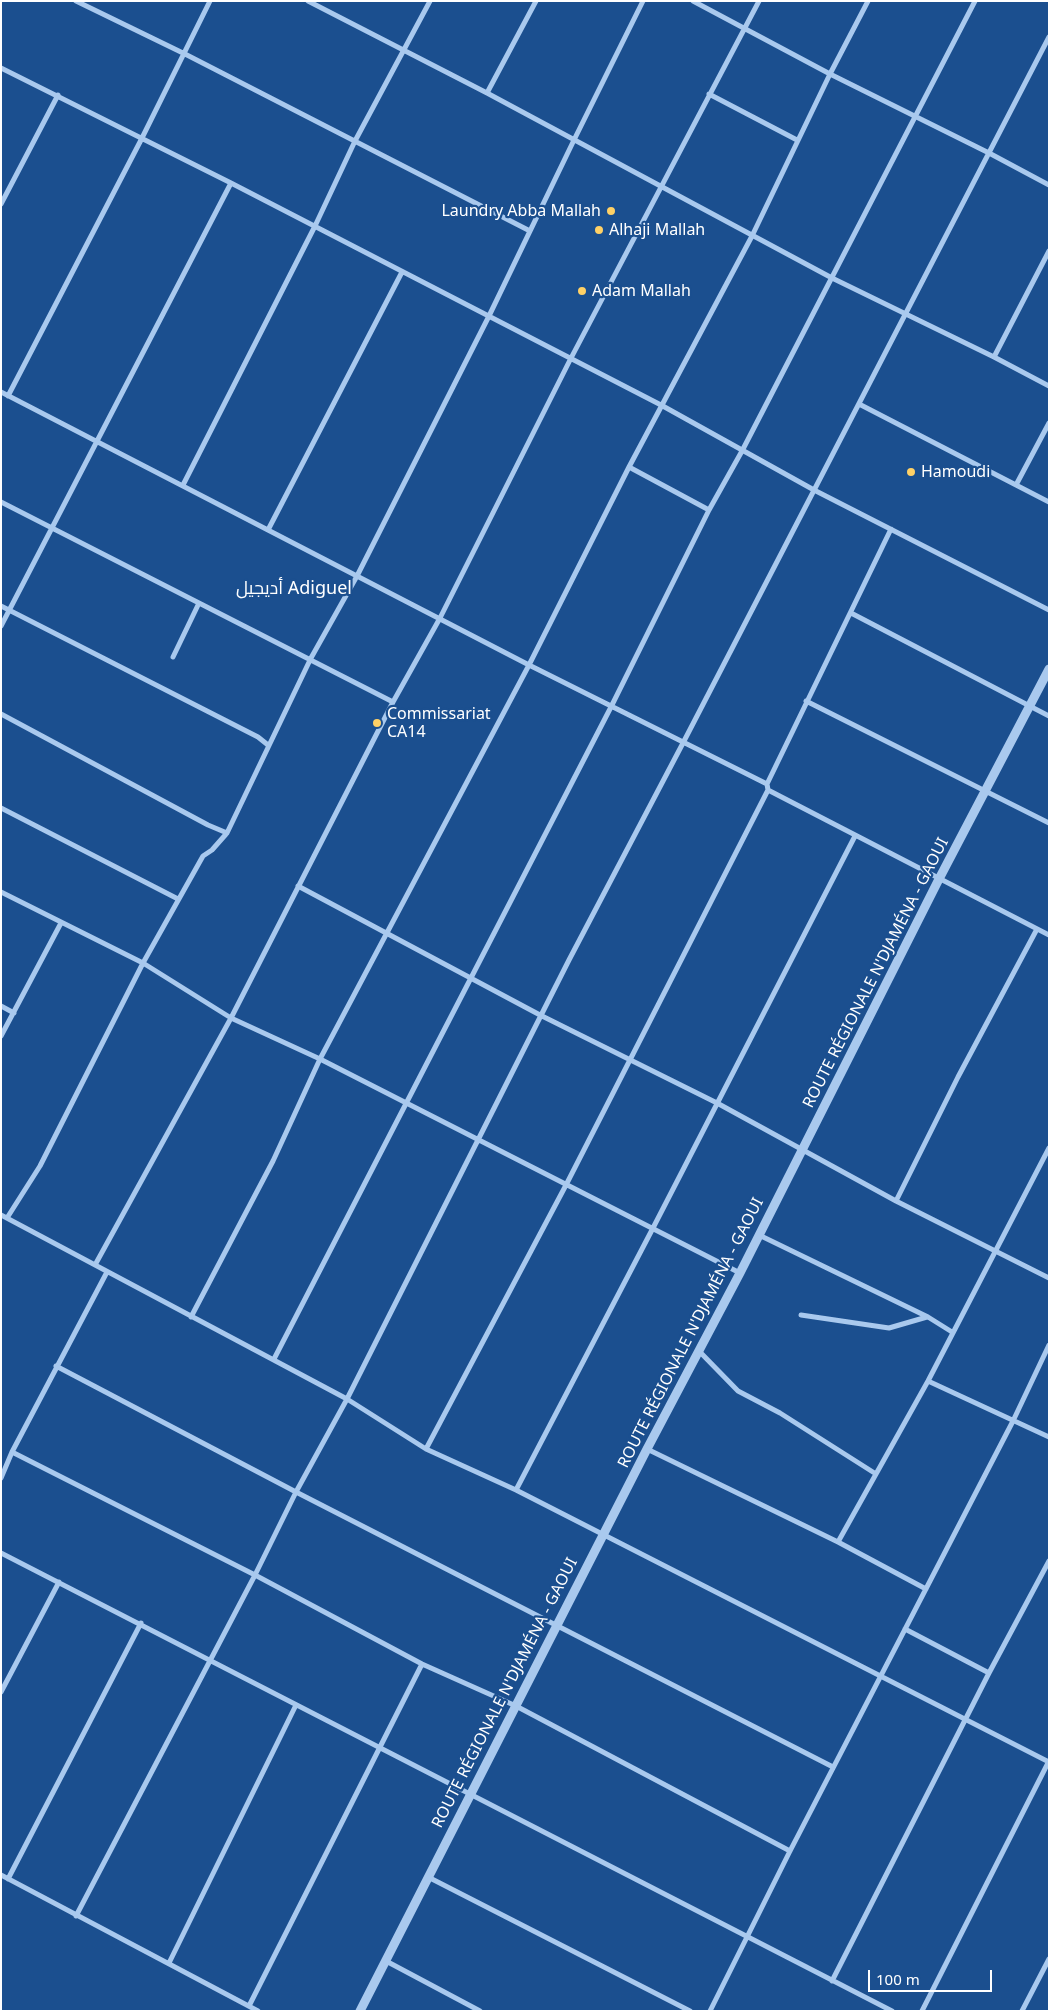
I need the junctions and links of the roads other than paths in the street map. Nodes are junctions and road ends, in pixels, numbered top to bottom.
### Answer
1 (76, 1) edge
2 (210, 1) edge
3 (308, 1) edge
4 (324, 1) edge
5 (430, 1) edge
6 (536, 1) edge
7 (643, 1) edge
8 (693, 1) edge
9 (759, 1) edge
10 (868, 1) edge
11 (976, 1) edge
12 (321, 8) junction
13 (745, 28) junction
14 (1049, 37) edge
15 (404, 50) junction
16 (184, 54) junction
17 (1, 68) edge
18 (830, 74) junction
19 (486, 93) junction
20 (709, 94) junction
21 (58, 95) junction
22 (916, 116) junction
23 (141, 140) junction
24 (574, 140) junction
25 (797, 140) junction
26 (355, 141) junction
27 (989, 153) junction
28 (231, 183) junction
29 (1049, 185) edge
30 (661, 187) junction
31 (1, 204) edge
32 (315, 226) junction
33 (530, 231) junction
34 (752, 236) junction
35 (1049, 251) edge
36 (402, 272) junction
37 (832, 278) junction
38 (906, 314) junction
39 (489, 316) junction
40 (994, 357) junction
41 (570, 360) junction
42 (1049, 386) edge
43 (1, 392) edge
44 (8, 396) junction
45 (859, 404) junction
46 (661, 405) junction
47 (1049, 423) edge
48 (97, 442) junction
49 (742, 451) junction
50 (629, 467) junction
51 (183, 485) junction
52 (1016, 485) junction
53 (814, 490) junction
54 (1, 502) edge
55 (1049, 502) edge
56 (709, 510) junction
57 (51, 529) junction
58 (891, 529) junction
59 (268, 530) junction
60 (356, 576) junction
61 (199, 603) junction
62 (1, 606) edge
63 (9, 610) junction
64 (1049, 610) edge
65 (851, 614) junction
66 (440, 618) junction
67 (1, 626) edge
68 (173, 657) dead end
69 (311, 658) junction
70 (529, 665) junction
71 (1049, 669) edge
72 (806, 701) junction
73 (393, 702) junction
74 (611, 707) junction
75 (1030, 707) junction
76 (1, 714) edge
77 (1049, 716) edge
78 (683, 743) junction
79 (268, 745) junction
80 (767, 787) junction
81 (986, 791) junction
82 (1, 808) edge
83 (1049, 823) edge
84 (227, 833) junction
85 (855, 836) junction
86 (939, 879) junction
87 (298, 886) junction
88 (1, 892) edge
89 (178, 899) junction
90 (61, 923) junction
91 (1037, 929) junction
92 (386, 934) junction
93 (1049, 935) edge
94 (142, 963) junction
95 (471, 978) junction
96 (1, 1006) edge
97 (14, 1013) junction
98 (540, 1015) junction
99 (232, 1018) junction
100 (1, 1036) edge
101 (320, 1059) junction
102 (630, 1059) junction
103 (407, 1104) junction
104 (717, 1104) junction
105 (477, 1138) junction
106 (1049, 1148) edge
107 (801, 1150) junction
108 (566, 1186) junction
109 (896, 1201) junction
110 (4, 1217) edge
111 (653, 1228) junction
112 (759, 1235) junction
113 (996, 1252) junction
114 (95, 1265) junction
115 (107, 1272) junction
116 (740, 1273) junction
117 (1049, 1278) edge
118 (801, 1314) dead end
119 (191, 1317) junction
120 (928, 1317) junction
121 (952, 1332) junction
122 (1049, 1345) edge
123 (698, 1351) junction
124 (274, 1359) junction
125 (56, 1366) junction
126 (928, 1381) junction
127 (347, 1399) junction
128 (1013, 1421) junction
129 (1049, 1437) edge
130 (426, 1449) junction
131 (647, 1449) junction
132 (12, 1452) junction
133 (876, 1474) junction
134 (1, 1478) edge
135 (516, 1490) junction
136 (296, 1492) junction
137 (603, 1535) junction
138 (838, 1542) junction
139 (1, 1553) edge
140 (1049, 1561) edge
141 (255, 1575) junction
142 (59, 1582) junction
143 (926, 1589) junction
144 (140, 1623) junction
145 (557, 1626) junction
146 (905, 1629) junction
147 (211, 1661) junction
148 (422, 1664) junction
149 (989, 1673) junction
150 (881, 1676) junction
151 (1, 1692) edge
152 (296, 1705) junction
153 (516, 1706) junction
154 (966, 1720) junction
155 (380, 1749) junction
156 (1049, 1762) edge
157 (834, 1767) junction
158 (470, 1795) junction
159 (790, 1851) junction
160 (1, 1875) edge
161 (428, 1877) junction
162 (8, 1879) junction
163 (76, 1916) junction
164 (746, 1937) junction
165 (1049, 1959) edge
166 (386, 1962) junction
167 (168, 1963) junction
168 (832, 1981) junction
169 (249, 2006) junction
170 (258, 2011) edge
171 (360, 2011) edge
172 (480, 2011) edge
173 (690, 2011) edge
174 (710, 2011) edge
175 (892, 2011) edge
176 (922, 2011) edge
177 (1022, 2011) edge

1 - 16 street
2 - 16 street
3 - 12 street
4 - 12 street
5 - 15 street
6 - 19 street
7 - 24 street
8 - 13 street
9 - 13 street
10 - 18 street
11 - 22 street
12 - 15 street
13 - 18 street
13 - 20 street
14 - 27 street
15 - 19 street
15 - 26 street
16 - 23 street
16 - 26 street
17 - 21 street
18 - 22 street
18 - 25 street
19 - 24 street
20 - 25 street
20 - 30 street
21 - 23 street
21 - 31 street
22 - 27 street
22 - 37 street
23 - 28 street
23 - 44 street
24 - 30 street
24 - 33 street
25 - 34 street
26 - 32 street
26 - 33 street
27 - 29 street
27 - 38 street
28 - 32 street
28 - 48 street
30 - 34 street
30 - 41 street
32 - 36 street
32 - 51 street
33 - 39 street
34 - 37 street
34 - 46 street
35 - 40 street
36 - 39 street
36 - 59 street
37 - 38 street
37 - 49 street
38 - 40 street
38 - 45 street
39 - 41 street
39 - 60 street
40 - 42 street
41 - 46 street
41 - 66 street
43 - 44 street
44 - 48 street
45 - 52 street
45 - 53 street
46 - 49 street
46 - 50 street
47 - 52 street
48 - 51 street
48 - 57 street
49 - 53 street
49 - 56 street
50 - 56 street
50 - 70 street
51 - 59 street
52 - 55 street
53 - 58 street
53 - 78 street
54 - 57 street
56 - 74 street
57 - 61 street
57 - 63 street
58 - 64 street
58 - 65 street
59 - 60 street
60 - 66 street
60 - 69 street
61 - 68 street
61 - 69 street
62 - 63 street
63 - 67 street
63 - 79 street
65 - 72 street
65 - 75 street
66 - 70 street
66 - 73 street
69 - 73 street
69 - 79 street
70 - 74 street
70 - 92 street
71 - 75 street, ROUTE RÉGIONALE N'DJAMÉNA - GAOUI
72 - 80 street
72 - 81 street
73 - 87 street
74 - 78 street
74 - 95 street
75 - 77 street
75 - 81 street, ROUTE RÉGIONALE N'DJAMÉNA - GAOUI
76 - 84 street
78 - 80 street
78 - 98 street
79 - 84 street
80 - 85 street
80 - 102 street
81 - 83 street
81 - 86 street, ROUTE RÉGIONALE N'DJAMÉNA - GAOUI
82 - 89 street
84 - 89 street
85 - 86 street
85 - 104 street
86 - 91 street
86 - 107 street, ROUTE RÉGIONALE N'DJAMÉNA - GAOUI
87 - 92 street
87 - 99 street
88 - 90 street
89 - 94 street
90 - 94 street
90 - 97 street
91 - 93 street
91 - 109 street
92 - 95 street
92 - 101 street
94 - 99 street
94 - 110 street
95 - 98 street
95 - 103 street
96 - 97 street
97 - 100 street
98 - 102 street
98 - 105 street
99 - 101 street
99 - 114 street
101 - 103 street
101 - 119 street
102 - 104 street
102 - 108 street
103 - 105 street
103 - 124 street
104 - 107 street
104 - 111 street
105 - 108 street
105 - 127 street
106 - 113 street
107 - 109 street
107 - 112 street, ROUTE RÉGIONALE N'DJAMÉNA - GAOUI
108 - 111 street
108 - 130 street
109 - 113 street
110 - 114 street
111 - 116 street
111 - 135 street
112 - 116 street, ROUTE RÉGIONALE N'DJAMÉNA - GAOUI
112 - 120 street
113 - 117 street
113 - 121 street
114 - 115 street
115 - 119 street
115 - 125 street
116 - 123 street, ROUTE RÉGIONALE N'DJAMÉNA - GAOUI
118 - 120 street
119 - 124 street
120 - 121 street
121 - 126 street
122 - 128 street
123 - 131 street, ROUTE RÉGIONALE N'DJAMÉNA - GAOUI
123 - 133 street
124 - 127 street
125 - 132 street
125 - 136 street
126 - 128 street
126 - 133 street
127 - 130 street
127 - 136 street
128 - 129 street
128 - 143 street
130 - 135 street
131 - 137 street, ROUTE RÉGIONALE N'DJAMÉNA - GAOUI
131 - 138 street
132 - 134 street
132 - 141 street
133 - 138 street
135 - 137 street
136 - 141 street
136 - 145 street
137 - 145 street, ROUTE RÉGIONALE N'DJAMÉNA - GAOUI
137 - 150 street
138 - 143 street
139 - 142 street
140 - 149 street
141 - 147 street
141 - 148 street
142 - 144 street
142 - 151 street
143 - 146 street
144 - 147 street
144 - 162 street
145 - 153 street, ROUTE RÉGIONALE N'DJAMÉNA - GAOUI
145 - 157 street
146 - 149 street
146 - 150 street
147 - 152 street
147 - 163 street
148 - 153 street
148 - 155 street
149 - 154 street
150 - 154 street
150 - 157 street
152 - 155 street
152 - 167 street
153 - 158 street, ROUTE RÉGIONALE N'DJAMÉNA - GAOUI
153 - 159 street
154 - 156 street
154 - 168 street
155 - 158 street
155 - 169 street
156 - 176 street
157 - 159 street
158 - 161 street, ROUTE RÉGIONALE N'DJAMÉNA - GAOUI
158 - 164 street
159 - 164 street
160 - 162 street
161 - 166 street, ROUTE RÉGIONALE N'DJAMÉNA - GAOUI
161 - 173 street
162 - 163 street
163 - 167 street
164 - 168 street
164 - 174 street
165 - 177 street
166 - 171 street, ROUTE RÉGIONALE N'DJAMÉNA - GAOUI
166 - 172 street
167 - 169 street
168 - 175 street
169 - 170 street

